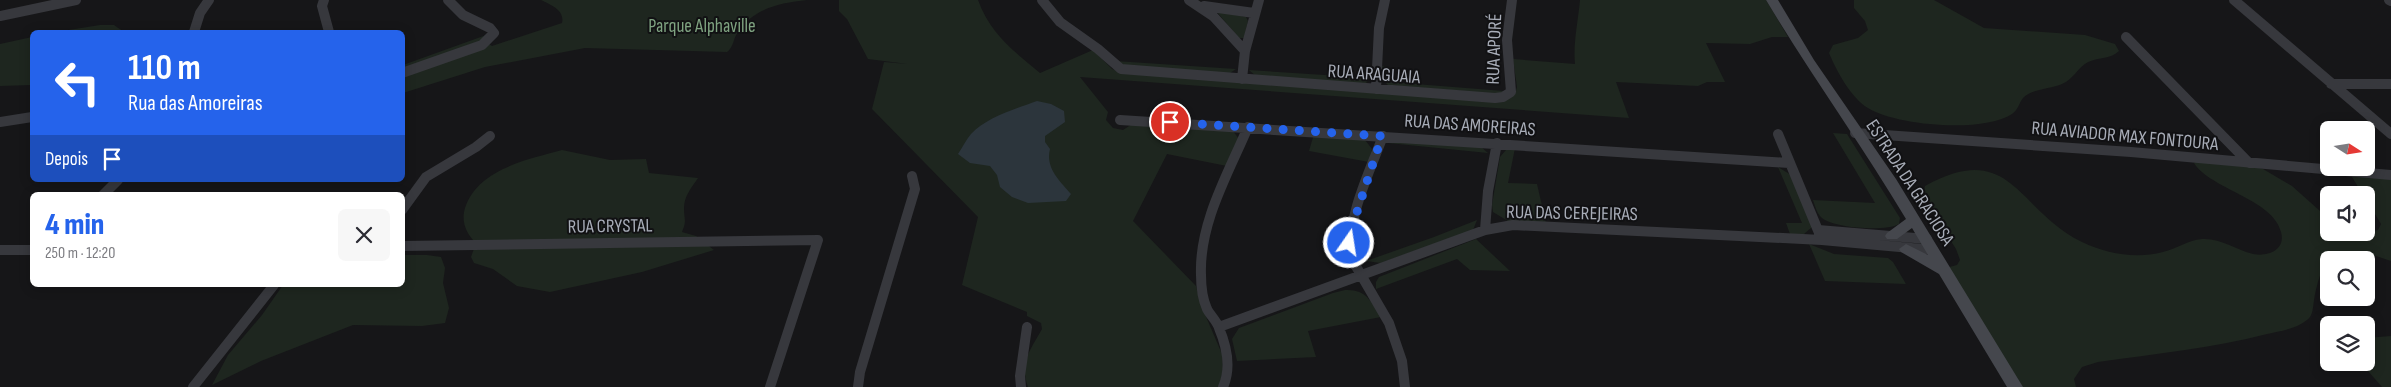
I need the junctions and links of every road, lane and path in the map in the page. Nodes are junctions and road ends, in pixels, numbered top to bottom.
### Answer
1 (76, 0) edge
2 (199, 0) edge
3 (209, 0) edge
4 (324, 0) edge
5 (448, 0) edge
6 (1042, 0) edge
7 (1189, 0) edge
8 (1260, 0) edge
9 (1385, 0) edge
10 (1512, 0) edge
11 (1772, 0) edge
12 (2234, 0) edge
13 (1201, 6) junction
14 (200, 13) junction
15 (1254, 13) junction
16 (0, 16) edge
17 (195, 30) edge
18 (328, 30) edge
19 (2126, 37) dead end
20 (1245, 51) junction
21 (405, 71) edge
22 (1242, 79) junction
23 (2331, 84) junction
24 (2391, 84) edge
25 (1376, 89) junction
26 (1504, 97) joint
27 (30, 118) edge
28 (1120, 120) dead end
29 (0, 122) edge
30 (1248, 127) junction
31 (1855, 133) junction
32 (1778, 134) dead end
33 (2391, 134) edge
34 (490, 136) dead end
35 (1382, 136) junction
36 (1497, 143) junction
37 (1789, 163) junction
38 (2249, 163) junction
39 (2391, 175) edge
40 (912, 176) dead end
41 (116, 182) edge
42 (106, 192) edge
43 (405, 206) edge
44 (1914, 220) junction
45 (1485, 230) junction
46 (1820, 235) junction
47 (1892, 236) junction
48 (1930, 245) junction
49 (405, 246) edge
50 (1906, 249) junction
51 (0, 250) edge
52 (30, 250) edge
53 (1947, 272) junction
54 (1360, 277) junction
55 (272, 287) edge
56 (1027, 327) dead end
57 (1219, 327) junction
58 (193, 387) edge
59 (770, 387) edge
60 (858, 387) edge
61 (1021, 387) edge
62 (1223, 387) edge
63 (1405, 387) edge
64 (2015, 387) edge

1 - 16 street
2 - 14 street
3 - 14 street
4 - 18 street
5 - 21 street
6 - 22 street, RUA ARAGUAIA
7 - 13 street
8 - 15 street
9 - 25 street
10 - 26 street, RUA APORÉ
11 - 31 main road, ESTRADA DA GRACIOSA
12 - 23 street
13 - 15 street
13 - 20 street
14 - 17 street
15 - 20 street
19 - 38 street
20 - 22 street
22 - 25 street, RUA ARAGUAIA
23 - 24 street
23 - 33 street
25 - 26 street, RUA ARAGUAIA
27 - 29 street
28 - 30 street, RUA DAS AMOREIRAS
30 - 35 street, RUA DAS AMOREIRAS
30 - 57 street
31 - 38 street, RUA AVIADOR MAX FONTOURA
31 - 44 main road, ESTRADA DA GRACIOSA
32 - 37 street
34 - 43 street
35 - 36 street, RUA DAS AMOREIRAS
35 - 54 street
36 - 37 street, RUA DAS AMOREIRAS
36 - 45 street
37 - 46 street
38 - 39 street, RUA AVIADOR MAX FONTOURA
40 - 60 street
41 - 42 street
44 - 47 main road
44 - 48 main road, ESTRADA DA GRACIOSA
45 - 46 street, RUA DAS CEREJEIRAS
45 - 54 street, RUA DAS CEREJEIRAS
46 - 47 street
46 - 50 street
47 - 48 street
48 - 50 street
48 - 53 main road, ESTRADA DA GRACIOSA
49 - 59 street, RUA CRYSTAL
50 - 53 main road
51 - 52 street
53 - 64 main road, ESTRADA DA GRACIOSA
54 - 57 street, RUA DAS CEREJEIRAS
54 - 63 street
55 - 58 street
56 - 61 street
57 - 62 street

